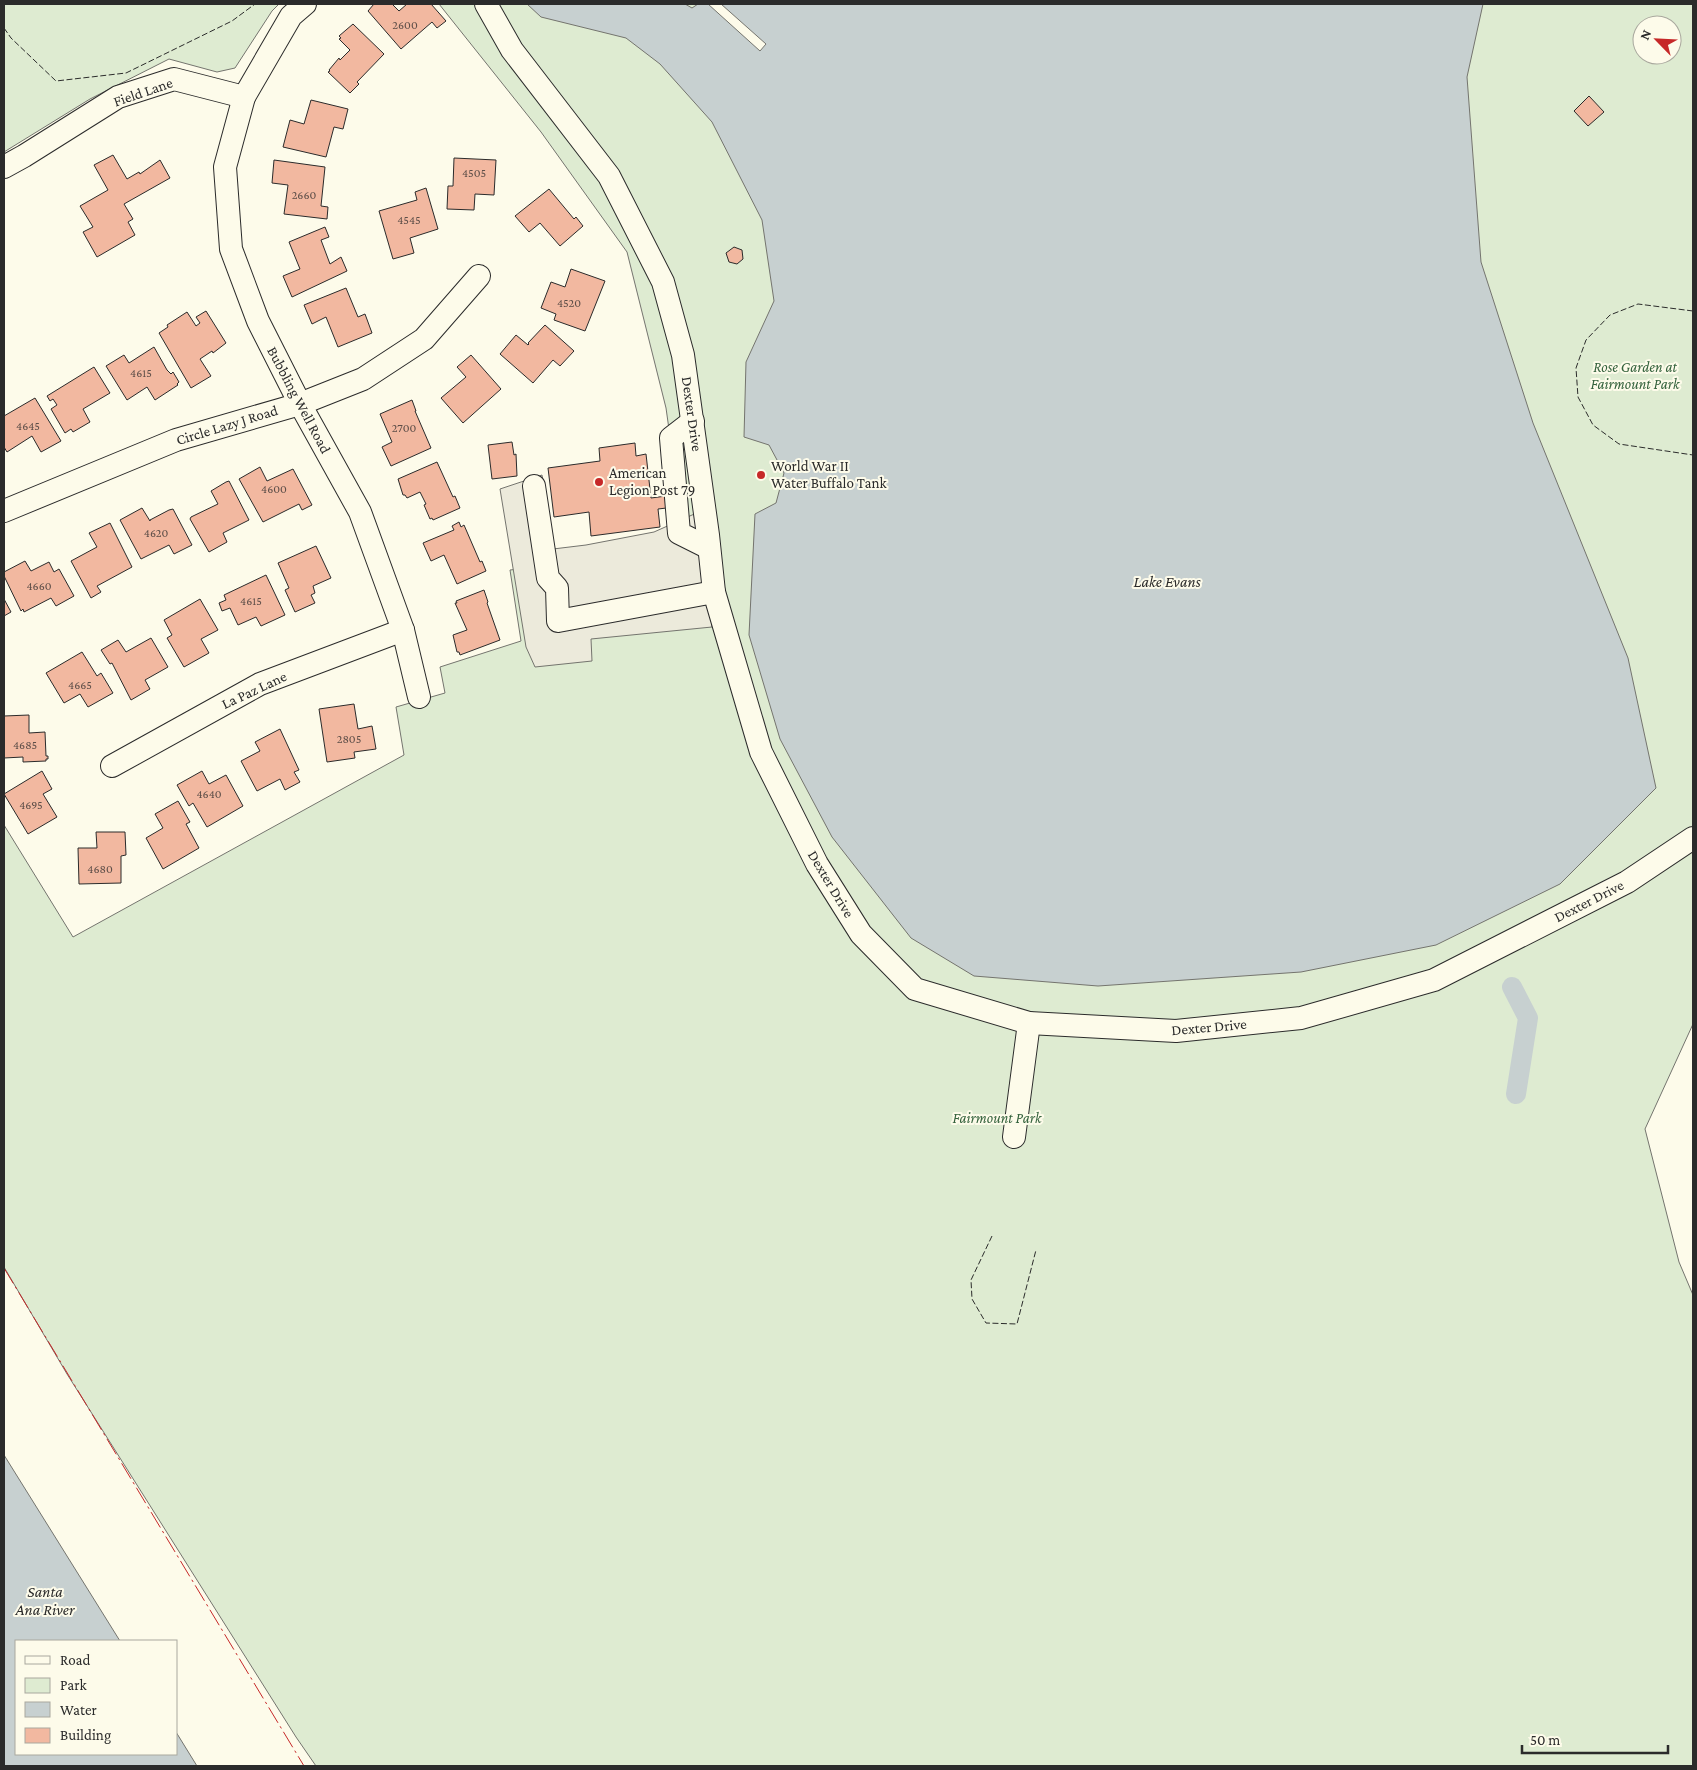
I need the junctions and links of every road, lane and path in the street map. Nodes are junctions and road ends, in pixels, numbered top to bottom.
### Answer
1 (305, 4) edge
2 (486, 4) edge
3 (244, 97) junction
4 (4, 166) edge
5 (479, 276) dead end
6 (300, 404) junction
7 (534, 486) dead end
8 (4, 511) edge
9 (714, 592) junction
10 (403, 630) junction
11 (419, 697) dead end
12 (112, 766) dead end
13 (1693, 838) edge
14 (1030, 1023) junction
15 (1014, 1137) dead end

1 - 3 street
2 - 9 street, Dexter Drive
3 - 4 street, Field Lane
3 - 6 street, Bubbling Well Road
5 - 6 street, Circle Lazy J Road
6 - 8 street, Circle Lazy J Road
6 - 10 street, Bubbling Well Road
7 - 9 street
9 - 14 street, Dexter Drive
10 - 11 street, Bubbling Well Road
10 - 12 street, La Paz Lane
13 - 14 street, Dexter Drive
14 - 15 street

